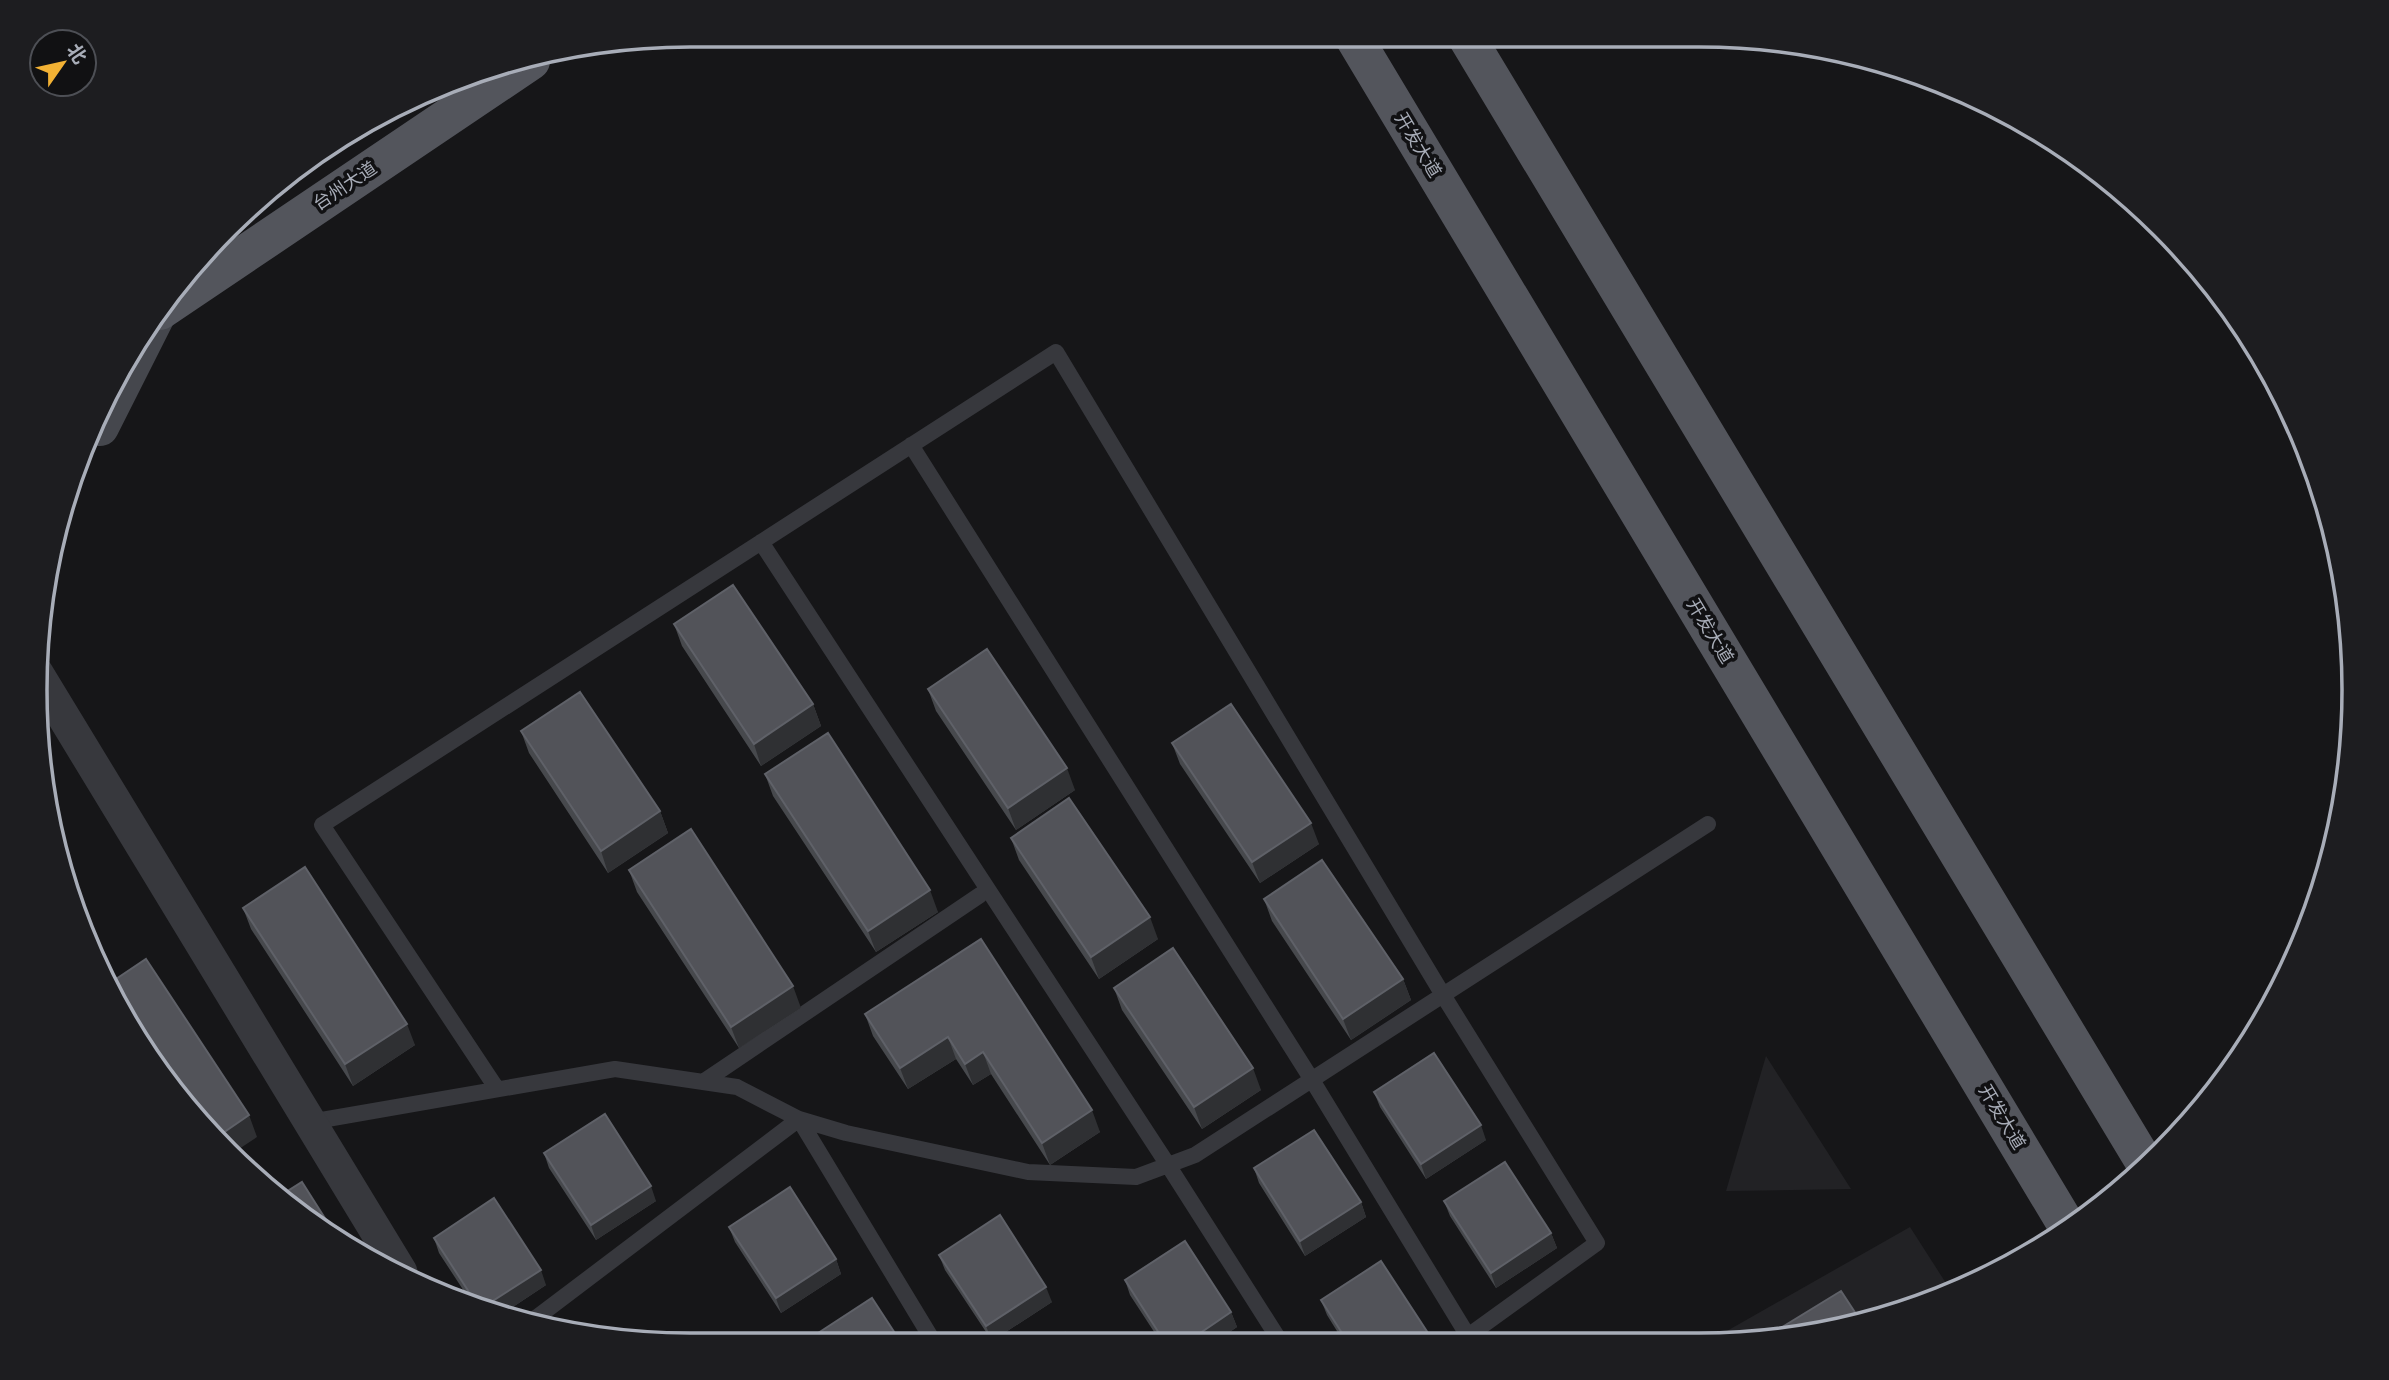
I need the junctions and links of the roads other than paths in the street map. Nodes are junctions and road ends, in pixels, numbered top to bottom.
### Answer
1 (1360, 47) edge
2 (1473, 47) edge
3 (515, 72) edge
4 (183, 295) edge
5 (911, 445) junction
6 (761, 542) junction
7 (47, 689) edge
8 (1708, 824) dead end
9 (980, 895) dead end
10 (1443, 995) junction
11 (1312, 1080) junction
12 (703, 1082) junction
13 (497, 1089) junction
14 (799, 1119) junction
15 (310, 1122) junction
16 (2140, 1156) edge
17 (1168, 1166) junction
18 (2063, 1219) edge
19 (393, 1260) edge
20 (540, 1315) edge
21 (928, 1333) edge
22 (1275, 1333) edge
23 (1458, 1333) edge
24 (1472, 1333) edge

1 - 18 main road, 开发大道
2 - 16 main road
3 - 4 main road, 台州大道
5 - 6 lane
5 - 10 lane
5 - 11 lane
6 - 13 lane
6 - 17 lane
7 - 15 street
8 - 10 lane
9 - 12 lane
10 - 11 lane
10 - 24 lane
11 - 17 lane
11 - 23 lane
12 - 13 lane
12 - 14 lane
13 - 15 lane
14 - 17 lane
14 - 20 lane
14 - 21 lane
15 - 19 street
17 - 22 lane

